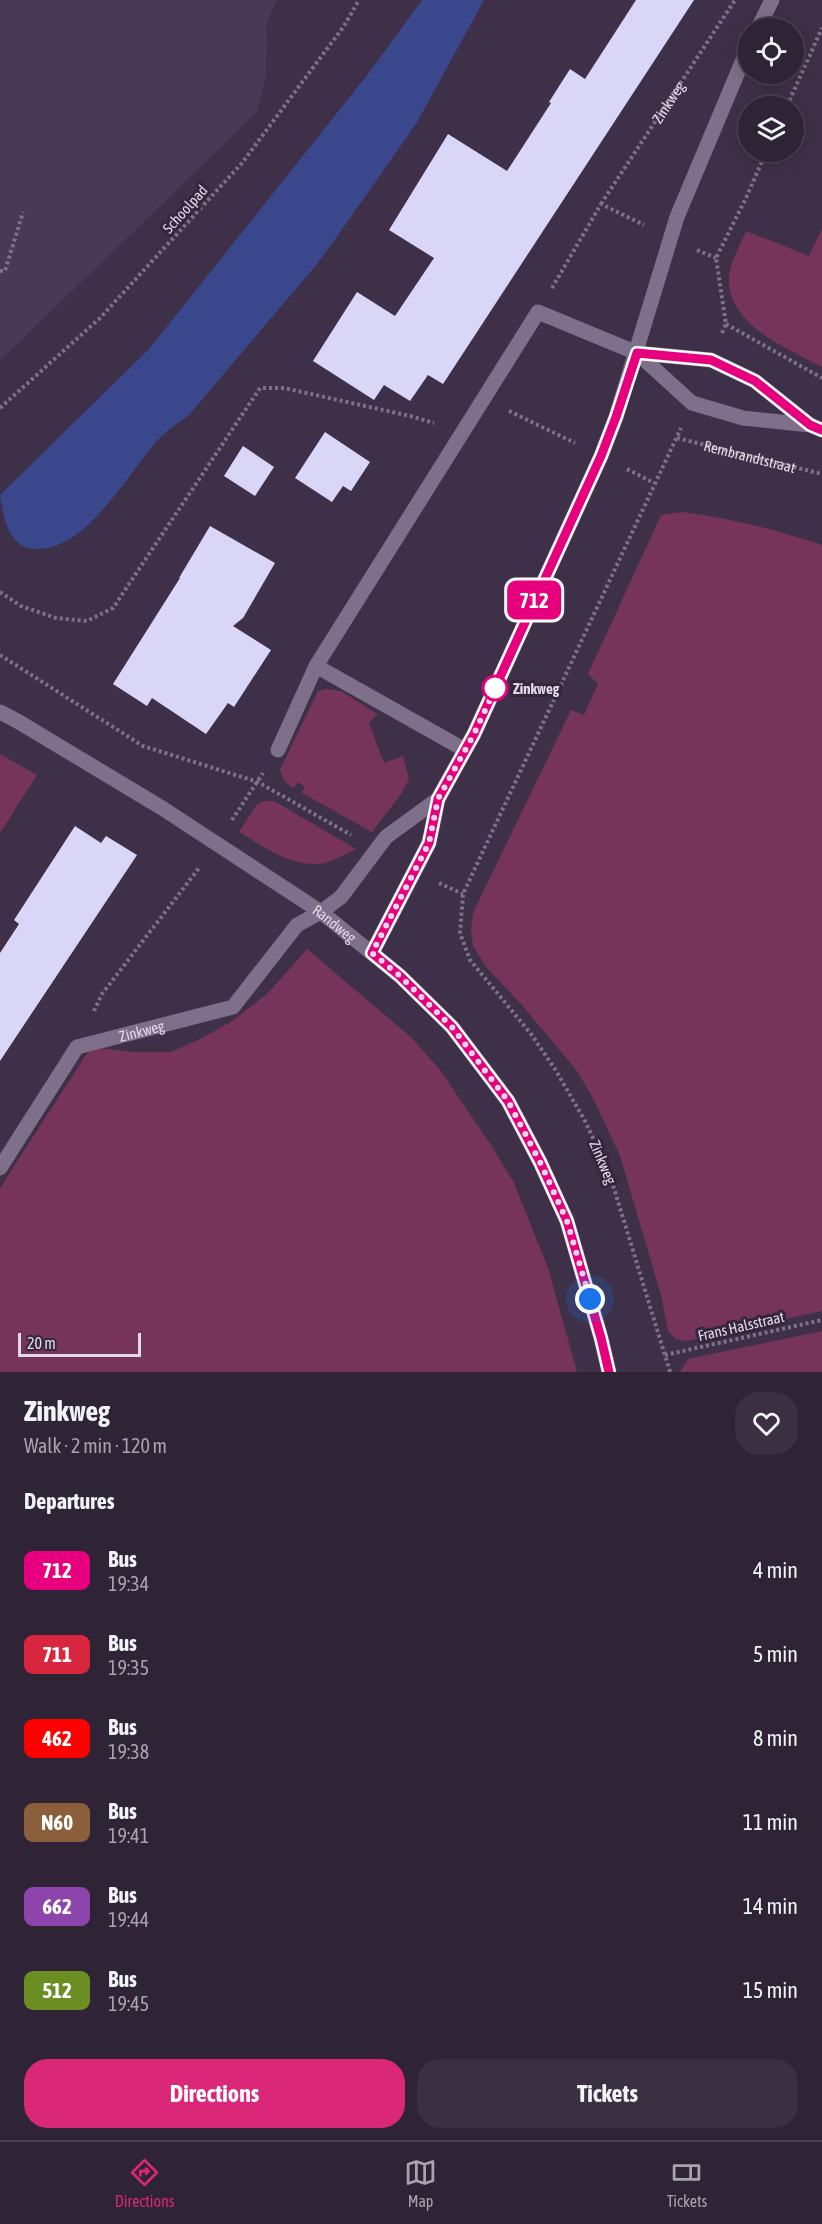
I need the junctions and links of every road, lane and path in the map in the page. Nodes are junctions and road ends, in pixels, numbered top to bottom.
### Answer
1 (359, 0) edge
2 (735, 0) edge
3 (772, 0) edge
4 (763, 18) edge
5 (822, 28) edge
6 (738, 71) edge
7 (791, 96) edge
8 (762, 162) edge
9 (601, 204) junction
10 (23, 212) dead end
11 (670, 237) junction
12 (716, 258) junction
13 (0, 271) edge
14 (538, 312) junction
15 (637, 353) junction
16 (822, 378) edge
17 (484, 399) junction
18 (0, 408) edge
19 (816, 427) edge
20 (677, 438) joint
21 (458, 440) junction
22 (601, 456) junction
23 (822, 474) edge
24 (654, 483) junction
25 (0, 592) edge
26 (0, 655) edge
27 (316, 666) junction
28 (0, 712) edge
29 (278, 750) joint
30 (465, 750) junction
31 (258, 782) junction
32 (438, 799) junction
33 (216, 844) junction
34 (377, 850) junction
35 (415, 873) junction
36 (463, 894) junction
37 (321, 912) junction
38 (372, 953) junction
39 (77, 1047) junction
40 (0, 1168) edge
41 (822, 1320) edge
42 (665, 1355) junction
43 (609, 1372) edge
44 (670, 1372) edge

1 - 18 path, Schoolpad
2 - 9 path, Zinkweg
3 - 4 street
5 - 7 path
6 - 11 street, Zinkweg
8 - 12 path
9 - 11 path
9 - 14 path, Zinkweg
10 - 13 path
11 - 12 path
11 - 15 street, Zinkweg
12 - 16 path
14 - 15 street
14 - 17 street
15 - 19 street
15 - 19 street
15 - 22 street, Zinkweg
17 - 21 street
17 - 22 path
20 - 23 path, Rembrandtstraat
20 - 24 path, Zinkweg
21 - 25 path
21 - 27 street
22 - 24 path
22 - 30 street, Zinkweg
24 - 36 path, Zinkweg
26 - 31 path
27 - 29 street
27 - 30 street
28 - 33 street, Randweg
29 - 31 path
30 - 32 street, Zinkweg
31 - 33 path
31 - 34 path
32 - 34 street, Zinkweg
32 - 35 street, Zinkweg
33 - 37 street, Randweg
33 - 39 path
34 - 37 street, Zinkweg
35 - 36 path
35 - 38 street, Zinkweg
36 - 42 path, Zinkweg
37 - 38 street, Randweg
37 - 39 street, Zinkweg
38 - 43 street, Randweg
39 - 40 street
41 - 42 path, Frans Halsstraat
42 - 44 path

